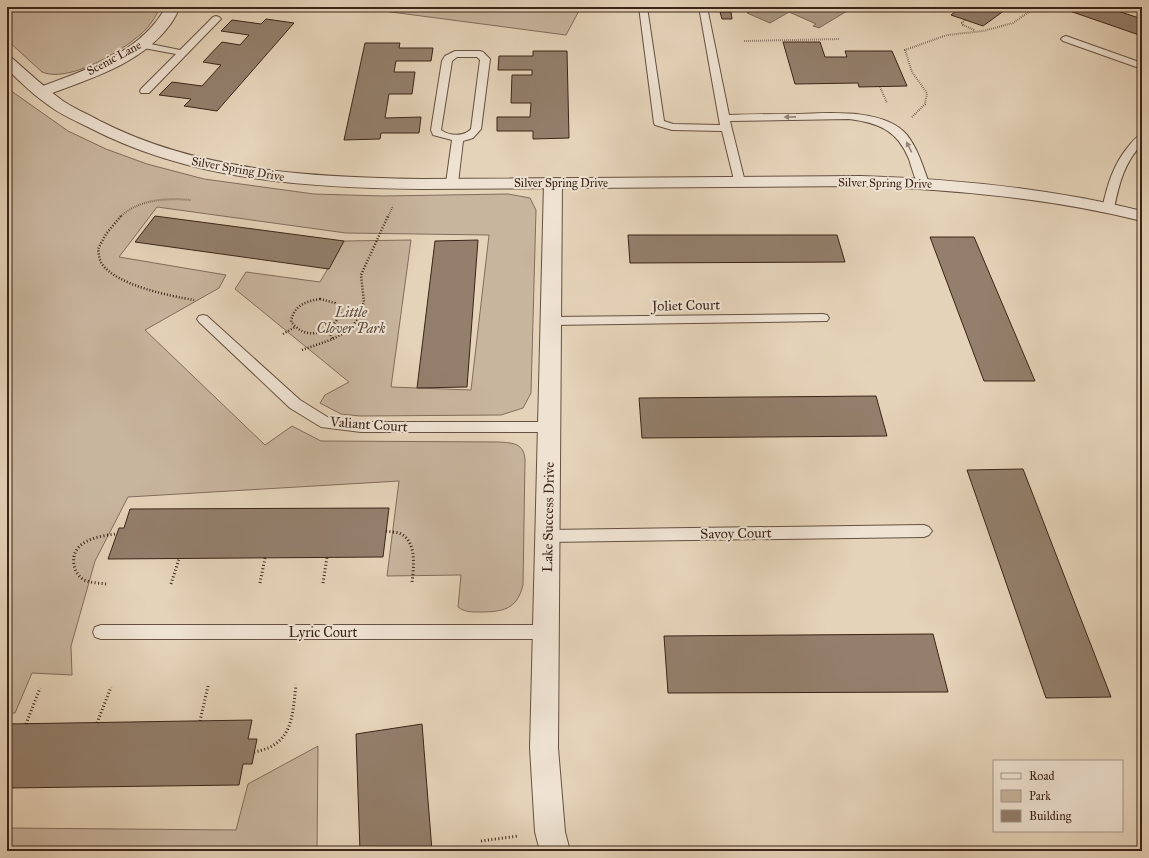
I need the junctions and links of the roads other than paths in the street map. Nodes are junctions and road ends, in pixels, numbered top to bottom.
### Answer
1 (173, 7) edge
2 (643, 7) edge
3 (703, 7) edge
4 (216, 19) dead end
5 (1066, 39) dead end
6 (141, 45) junction
7 (183, 53) junction
8 (7, 61) edge
9 (1142, 66) edge
10 (145, 91) dead end
11 (41, 92) junction
12 (725, 123) junction
13 (458, 137) junction
14 (1142, 138) edge
15 (739, 182) junction
16 (452, 183) junction
17 (553, 183) junction
18 (923, 183) junction
19 (1108, 209) junction
20 (1142, 216) edge
21 (823, 318) dead end
22 (203, 319) dead end
23 (550, 322) junction
24 (550, 427) junction
25 (924, 531) dead end
26 (548, 536) junction
27 (101, 632) dead end
28 (545, 632) junction
29 (555, 851) edge

1 - 6 street, Scenic Lane
2 - 12 lane
3 - 12 lane
4 - 7 lane
5 - 9 lane
6 - 7 lane
6 - 11 street, Scenic Lane
7 - 10 lane
8 - 11 street, Silver Spring Drive
11 - 16 street, Silver Spring Drive
12 - 15 lane
18 -> 12 lane
13 - 13 lane
13 - 16 lane
14 - 19 lane
15 - 17 street, Silver Spring Drive
15 - 18 street, Silver Spring Drive
16 - 17 street, Silver Spring Drive
17 - 23 street, Lake Success Drive
18 - 19 street, Silver Spring Drive
19 - 20 street, Silver Spring Drive
21 - 23 lane, Joliet Court
22 - 24 lane, Valiant Court
23 - 24 street, Lake Success Drive
24 - 26 street, Lake Success Drive
25 - 26 lane, Savoy Court
26 - 28 street, Lake Success Drive
27 - 28 lane, Lyric Court
28 - 29 street, Lake Success Drive

